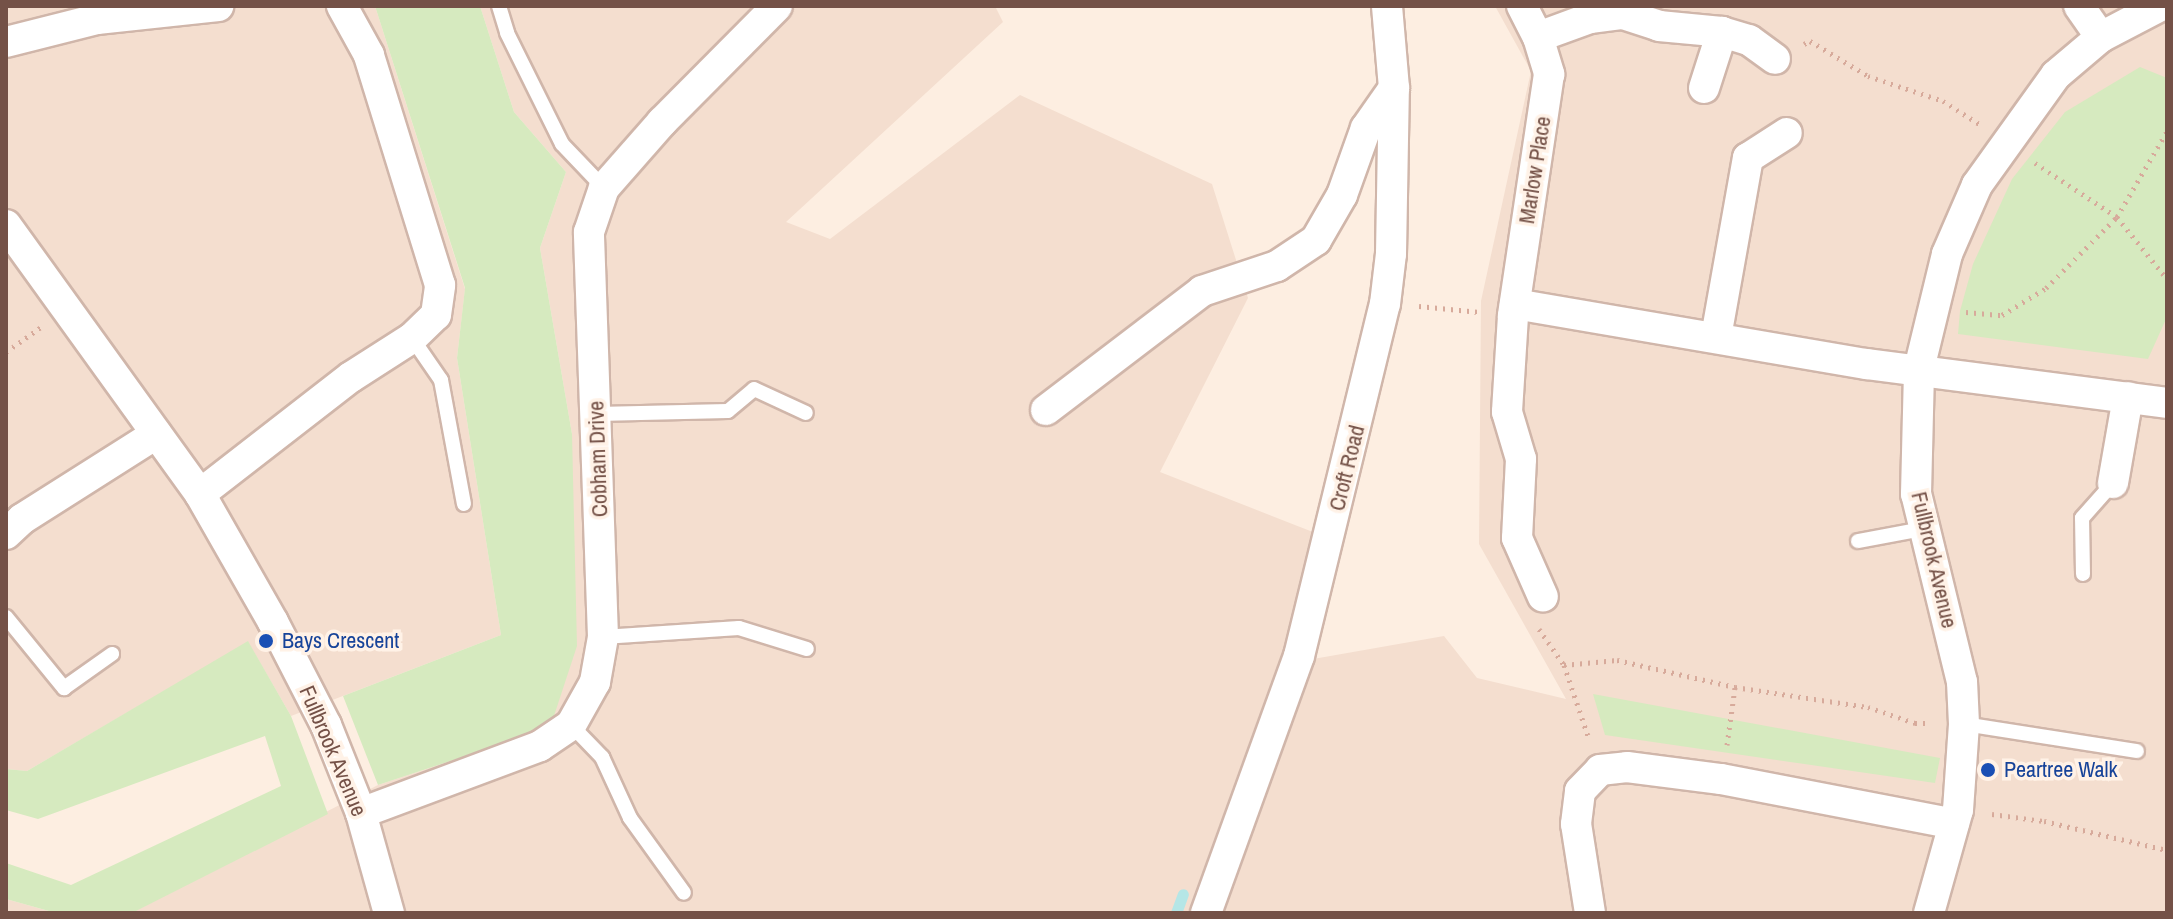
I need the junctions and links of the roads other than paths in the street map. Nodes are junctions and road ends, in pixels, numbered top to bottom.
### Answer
1 (218, 6) edge
2 (342, 6) edge
3 (499, 6) edge
4 (777, 6) edge
5 (1387, 6) edge
6 (1522, 6) edge
7 (2079, 6) edge
8 (2160, 6) edge
9 (1722, 32) junction
10 (1538, 37) junction
11 (2101, 37) junction
12 (6, 42) edge
13 (1775, 59) road end
14 (1394, 88) junction
15 (1704, 88) dead end
16 (1787, 133) dead end
17 (604, 188) junction
18 (6, 225) edge
19 (1514, 310) junction
20 (1716, 337) junction
21 (412, 338) junction
22 (1919, 369) junction
23 (2128, 397) junction
24 (2167, 403) edge
25 (1046, 410) dead end
26 (806, 413) dead end
27 (597, 414) junction
28 (156, 434) junction
29 (2113, 483) joint
30 (200, 494) junction
31 (464, 504) dead end
32 (1923, 529) junction
33 (6, 534) edge
34 (1858, 541) dead end
35 (2083, 574) dead end
36 (1539, 611) road end
37 (6, 617) edge
38 (603, 637) junction
39 (807, 649) dead end
40 (112, 654) dead end
41 (1964, 724) junction
42 (571, 725) junction
43 (2137, 751) dead end
44 (361, 813) junction
45 (1956, 817) junction
46 (684, 893) dead end
47 (389, 913) edge
48 (1206, 913) edge
49 (1590, 913) edge
50 (1929, 913) edge

1 - 12 street
2 - 21 street
3 - 17 lane
4 - 17 street, Cobham Drive
5 - 14 street, Croft Road
6 - 10 street, Marlow Place
7 - 11 street
8 - 11 street, Fullbrook Avenue
9 - 10 street
9 - 13 street
9 - 15 street
10 - 19 street, Marlow Place
11 - 22 street, Fullbrook Avenue
14 - 25 street
14 - 48 street, Croft Road
16 - 20 street
17 - 27 street, Cobham Drive
18 - 28 street, Fullbrook Avenue
19 - 20 street
19 - 36 street, Marlow Place
20 - 22 street
21 - 30 street
21 - 31 lane
22 - 23 street
22 - 32 street, Fullbrook Avenue
23 - 24 street
23 - 29 street
26 - 27 lane
27 - 38 street, Cobham Drive
28 - 30 street, Fullbrook Avenue
28 - 33 street
29 - 35 lane
30 - 44 street, Fullbrook Avenue
32 - 34 lane
32 - 41 street, Fullbrook Avenue
37 - 40 lane
38 - 39 lane
38 - 42 street, Cobham Drive
41 - 43 lane
41 - 45 street, Fullbrook Avenue
42 - 44 street, Cobham Drive
42 - 46 lane
44 - 47 street, Fullbrook Avenue
45 - 49 street
45 - 50 street, Fullbrook Avenue

